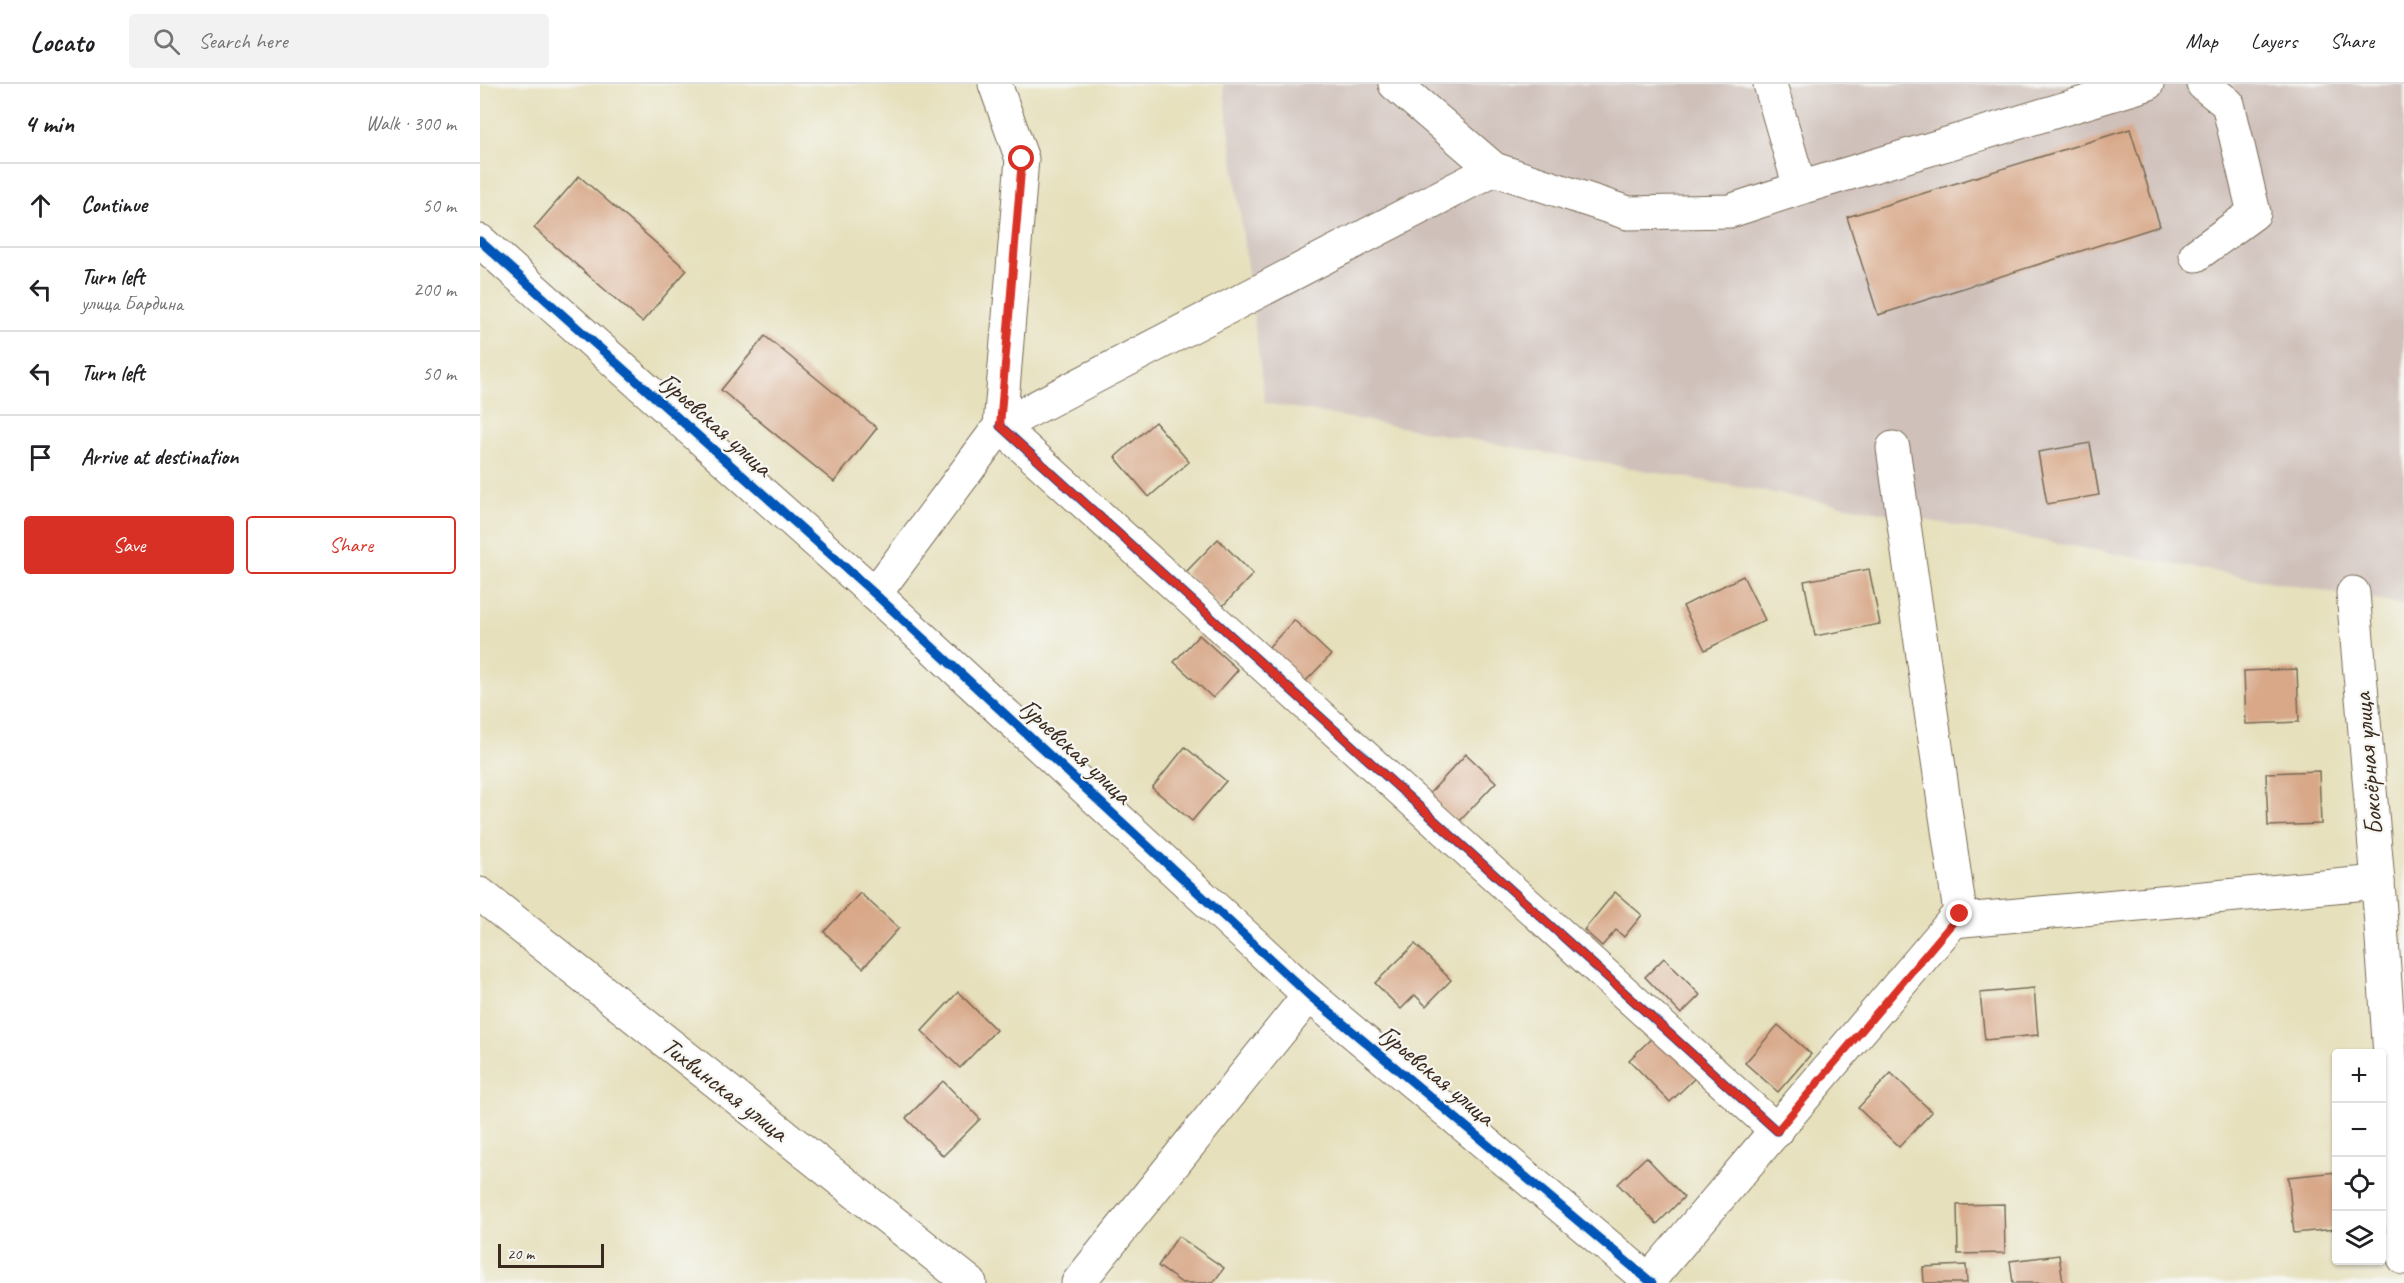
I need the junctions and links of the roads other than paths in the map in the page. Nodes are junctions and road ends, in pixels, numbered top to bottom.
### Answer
1 (994, 84) edge
2 (1395, 84) edge
3 (1770, 84) edge
4 (2147, 84) edge
5 (2203, 84) edge
6 (1494, 169) junction
7 (1800, 188) junction
8 (480, 241) edge
9 (2196, 255) dead end
10 (1000, 426) junction
11 (1893, 448) dead end
12 (2353, 593) dead end
13 (875, 594) junction
14 (2378, 882) junction
15 (480, 894) edge
16 (1953, 921) junction
17 (1309, 995) junction
18 (1777, 1131) junction
19 (2404, 1258) edge
20 (1650, 1282) edge
21 (970, 1283) edge
22 (1078, 1283) edge

1 - 10 street
2 - 6 street
3 - 7 street
4 - 7 street
5 - 9 street
6 - 7 street
6 - 10 street
8 - 13 street, Гурьевская улица
10 - 13 street
10 - 18 street
11 - 16 street
12 - 14 street, Боксёрная улица
13 - 17 street, Гурьевская улица
14 - 16 street
14 - 19 street, Боксёрная улица
15 - 21 street, Тихвинская улица
16 - 18 street
17 - 20 street, Гурьевская улица
17 - 22 street
18 - 20 street

